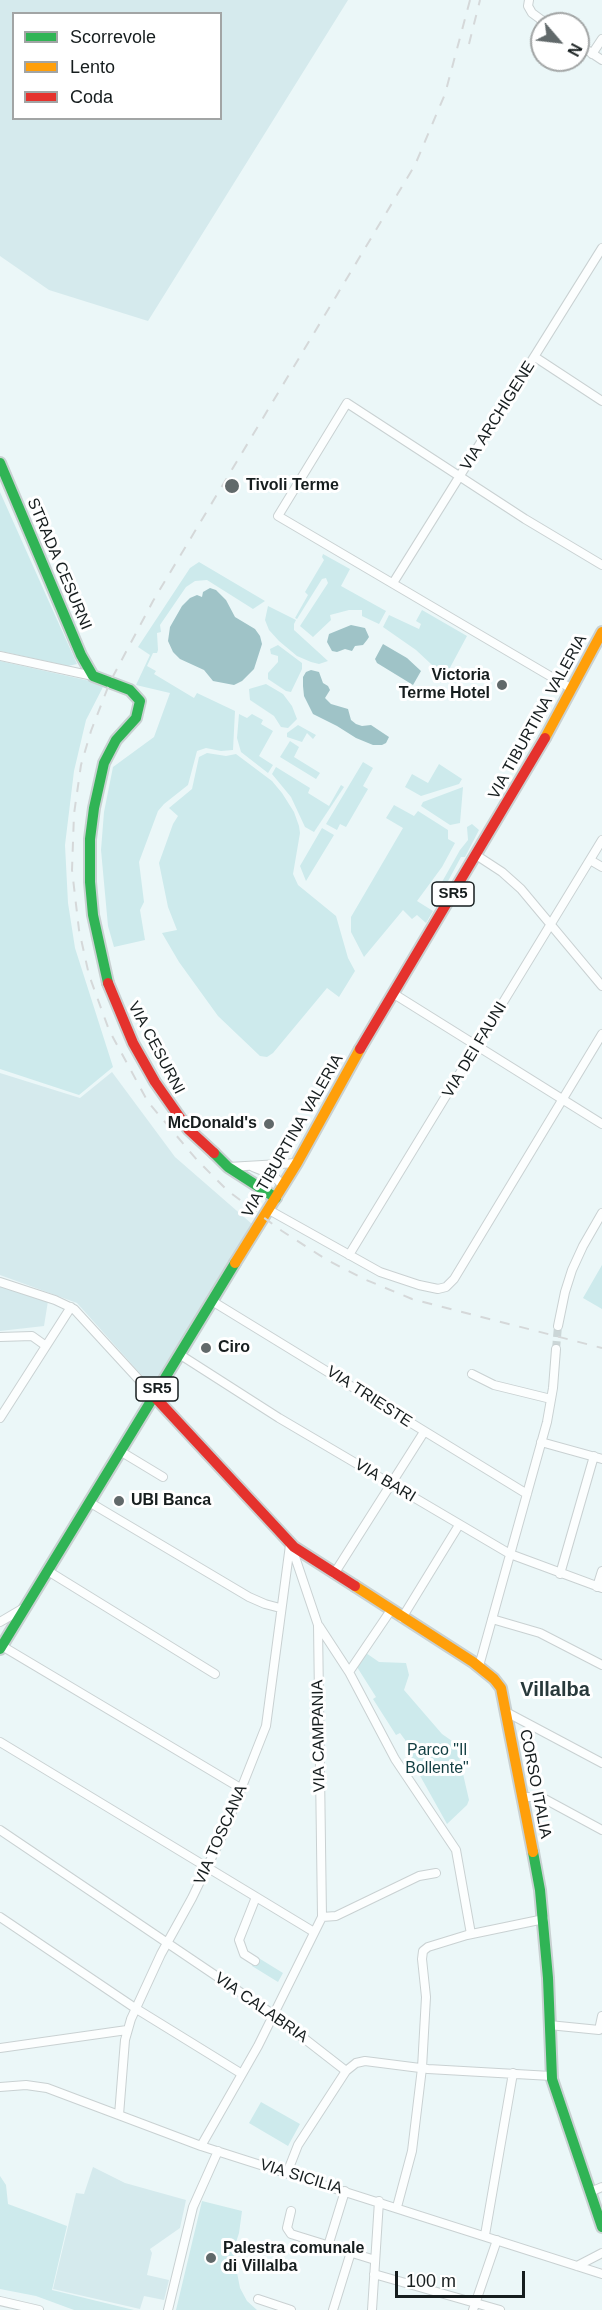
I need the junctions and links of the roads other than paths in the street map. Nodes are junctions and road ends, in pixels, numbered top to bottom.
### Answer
1 (602, 39) edge
2 (592, 54) joint
3 (602, 60) edge
4 (602, 248) edge
5 (535, 357) junction
6 (602, 401) edge
7 (0, 463) edge
8 (460, 476) junction
9 (602, 565) edge
10 (393, 584) junction
11 (602, 633) edge
12 (0, 656) edge
13 (93, 676) junction
14 (572, 689) junction
15 (601, 843) edge
16 (476, 855) junction
17 (590, 860) junction
18 (602, 867) edge
19 (551, 923) junction
20 (602, 986) edge
21 (394, 994) junction
22 (602, 1034) edge
23 (478, 1047) junction
24 (561, 1100) junction
25 (602, 1124) edge
26 (297, 1163) junction
27 (249, 1166) junction
28 (228, 1167) junction
29 (283, 1186) junction
30 (276, 1198) junction
31 (269, 1210) junction
32 (602, 1213) edge
33 (349, 1255) junction
34 (0, 1282) edge
35 (212, 1301) junction
36 (71, 1307) junction
37 (558, 1326) tunnel mouth
38 (0, 1337) edge
39 (46, 1346) junction
40 (556, 1349) tunnel mouth
41 (179, 1354) junction
42 (472, 1374) dead end
43 (153, 1395) junction
44 (551, 1399) junction
45 (0, 1418) edge
46 (424, 1432) junction
47 (541, 1442) junction
48 (120, 1451) junction
49 (598, 1457) edge
50 (163, 1477) dead end
51 (391, 1485) junction
52 (527, 1494) junction
53 (89, 1502) junction
54 (459, 1525) junction
55 (290, 1544) junction
56 (510, 1554) junction
57 (48, 1571) junction
58 (602, 1571) edge
59 (334, 1574) junction
60 (560, 1574) junction
61 (600, 1587) edge
62 (29, 1602) junction
63 (280, 1608) junction
64 (390, 1610) junction
65 (402, 1618) junction
66 (492, 1618) junction
67 (0, 1622) edge
68 (318, 1624) junction
69 (1, 1648) edge
70 (602, 1665) edge
71 (479, 1666) junction
72 (349, 1672) junction
73 (215, 1674) dead end
74 (506, 1712) junction
75 (0, 1742) edge
76 (602, 1763) edge
77 (242, 1789) junction
78 (522, 1797) junction
79 (0, 1830) edge
80 (602, 1830) edge
81 (207, 1867) junction
82 (436, 1873) dead end
83 (256, 1897) junction
84 (0, 1917) edge
85 (322, 1917) junction
86 (544, 1919) junction
87 (314, 1932) junction
88 (471, 1934) junction
89 (166, 1943) junction
90 (255, 1961) dead end
91 (135, 2008) junction
92 (274, 2015) junction
93 (602, 2016) edge
94 (549, 2025) junction
95 (127, 2030) junction
96 (0, 2048) edge
97 (422, 2068) junction
98 (346, 2071) junction
99 (513, 2073) junction
100 (242, 2074) junction
101 (551, 2076) junction
102 (0, 2087) edge
103 (119, 2115) junction
104 (201, 2146) junction
105 (218, 2151) junction
106 (287, 2173) junction
107 (602, 2187) edge
108 (345, 2191) junction
109 (590, 2192) junction
110 (379, 2201) junction
111 (397, 2207) junction
112 (291, 2211) dead end
113 (602, 2227) edge
114 (485, 2235) junction
115 (497, 2240) junction
116 (328, 2246) junction
117 (351, 2252) junction
118 (602, 2253) edge
119 (375, 2260) junction
120 (577, 2266) junction
121 (374, 2274) junction
122 (602, 2274) edge
123 (258, 2299) dead end
124 (0, 2301) edge
125 (474, 2306) edge
126 (39, 2310) edge
127 (168, 2310) edge
128 (291, 2310) edge
129 (333, 2310) edge
130 (372, 2310) edge
131 (500, 2310) edge

1 - 2 street
2 - 3 street
4 - 5 street, VIA ARCHIGENE
5 - 6 street
5 - 8 street, VIA ARCHIGENE
7 - 13 street, STRADA CESURNI
8 - 9 street
8 - 10 street, VIA ARCHIGENE
8 - 10 street
10 - 14 street
11 - 14 street, VIA TIBURTINA VALERIA / SR5
12 - 13 street
13 - 28 street, VIA CESURNI
14 - 16 street, VIA TIBURTINA VALERIA / SR5
15 - 17 street, VIA DEI FAUNI
16 - 19 street
16 - 21 street, VIA TIBURTINA VALERIA / SR5
17 - 18 street
17 - 19 street, VIA DEI FAUNI
19 - 20 street
19 - 23 street, VIA DEI FAUNI
21 - 23 street
21 - 26 street, VIA TIBURTINA VALERIA / SR5
22 - 24 street
23 - 24 street
23 - 33 street, VIA DEI FAUNI
24 - 25 street
24 - 33 street
26 - 27 street
26 - 29 street, VIA TIBURTINA VALERIA / SR5
27 - 28 street
27 - 29 street
28 - 30 street, VIA CESURNI
29 - 30 street, VIA TIBURTINA VALERIA / SR5
30 - 31 street, VIA TIBURTINA VALERIA / SR5
31 - 33 street
31 - 35 street, VIA TIBURTINA VALERIA / SR5
32 - 37 street
34 - 36 street
35 - 41 street, VIA TIBURTINA VALERIA / SR5
35 - 46 street, VIA TRIESTE
36 - 39 street
36 - 43 street
38 - 39 street
39 - 45 street
40 - 44 street
41 - 43 street, VIA TIBURTINA VALERIA / SR5
41 - 51 street, VIA BARI
42 - 44 street
43 - 48 street, VIA TIBURTINA VALERIA / SR5
43 - 55 street, CORSO ITALIA
44 - 47 street
46 - 51 street
46 - 52 street, VIA TRIESTE
47 - 49 street
47 - 52 street
48 - 50 street
48 - 53 street, VIA TIBURTINA VALERIA / SR5
49 - 60 street
51 - 54 street, VIA BARI
51 - 59 street
52 - 56 street
53 - 57 street, VIA TIBURTINA VALERIA / SR5
53 - 63 street
54 - 56 street, VIA BARI
54 - 65 street
55 - 59 street, CORSO ITALIA
55 - 63 street, VIA TOSCANA
55 - 68 street, VIA CAMPANIA
56 - 60 street, VIA BARI
56 - 66 street
57 - 62 street, VIA TIBURTINA VALERIA / SR5
57 - 73 street
58 - 61 street
59 - 64 street, CORSO ITALIA
60 - 61 street, VIA BARI
62 - 67 street
62 - 69 street, VIA TIBURTINA VALERIA / SR5
63 - 77 street, VIA TOSCANA
64 - 65 street, CORSO ITALIA
64 - 72 street
65 - 71 street, CORSO ITALIA
66 - 70 street
66 - 71 street
68 - 72 street
68 - 85 street, VIA CAMPANIA
69 - 77 street
71 - 74 street, CORSO ITALIA
72 - 88 street
74 - 76 street
74 - 78 street, CORSO ITALIA
75 - 81 street
77 - 81 street, VIA TOSCANA
78 - 80 street
78 - 86 street, CORSO ITALIA
79 - 89 street, VIA CALABRIA
81 - 83 street
81 - 89 street, VIA TOSCANA
82 - 85 street
83 - 87 street
83 - 90 street
84 - 91 street
85 - 87 street, VIA CAMPANIA
86 - 88 street
86 - 94 street, CORSO ITALIA
87 - 92 street, VIA CAMPANIA
88 - 97 street
89 - 91 street, VIA TOSCANA
89 - 92 street, VIA CALABRIA
91 - 95 street, VIA TOSCANA
91 - 100 street
92 - 98 street, VIA CALABRIA
92 - 100 street, VIA CAMPANIA
93 - 94 street
94 - 101 street, CORSO ITALIA
95 - 96 street
95 - 103 street, VIA TOSCANA
97 - 98 street
97 - 99 street
97 - 111 street
98 - 106 street
99 - 101 street
99 - 114 street
100 - 104 street, VIA CAMPANIA
101 - 109 street, CORSO ITALIA
102 - 103 street, VIA SICILIA
103 - 104 street, VIA SICILIA
104 - 105 street, VIA SICILIA
105 - 106 street, VIA SICILIA
105 - 127 street
106 - 108 street, VIA SICILIA
107 - 109 street
108 - 110 street, VIA SICILIA
108 - 116 street
109 - 113 street, CORSO ITALIA
110 - 111 street, VIA SICILIA
110 - 119 street
111 - 114 street, VIA SICILIA
112 - 116 street
114 - 115 street, VIA SICILIA
115 - 120 street, VIA SICILIA
115 - 125 street
116 - 117 street
117 - 119 street
117 - 129 street
118 - 120 street
119 - 121 street
120 - 122 street, VIA SICILIA
121 - 125 street
121 - 130 street
123 - 128 street
124 - 126 street
125 - 131 street

